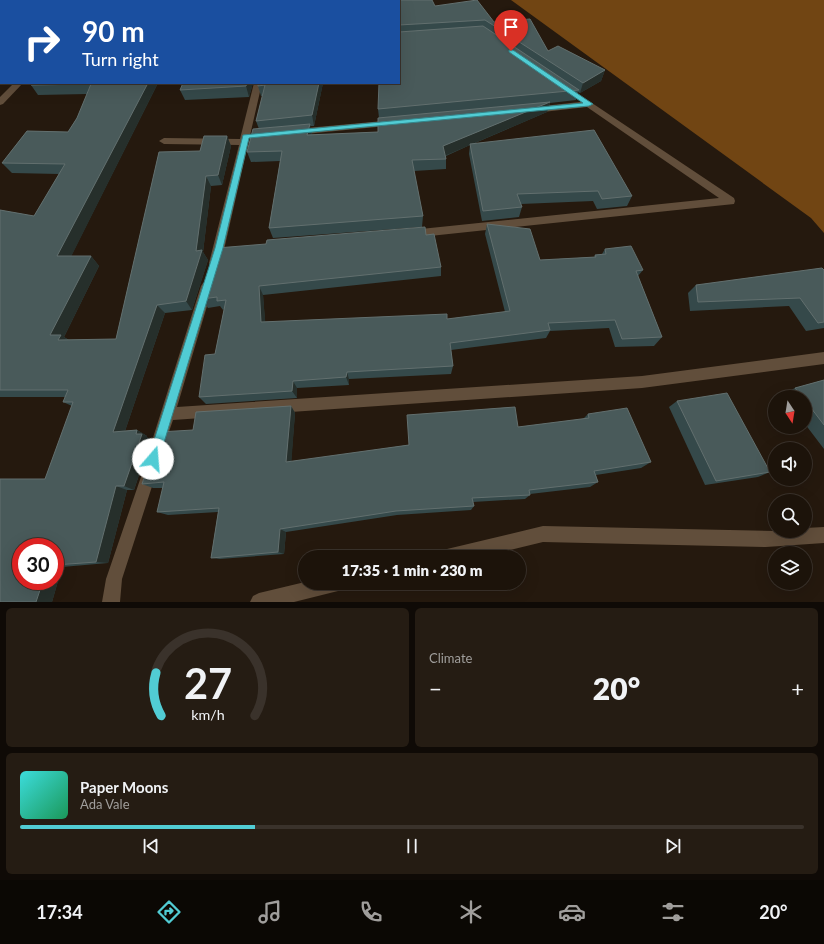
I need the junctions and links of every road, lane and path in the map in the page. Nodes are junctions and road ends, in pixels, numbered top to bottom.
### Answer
1 (18, 84) edge
2 (258, 84) edge
3 (576, 95) edge
4 (0, 102) edge
5 (589, 104) junction
6 (527, 110) edge
7 (403, 122) edge
8 (285, 133) edge
9 (248, 138) junction
10 (164, 141) dead end
11 (401, 235) edge
12 (824, 358) edge
13 (168, 414) junction
14 (824, 535) edge
15 (476, 550) edge
16 (309, 590) edge
17 (111, 602) edge
18 (259, 602) edge

1 - 4 street
2 - 9 street
3 - 5 street
5 - 6 street
5 - 11 street
7 - 8 street
9 - 10 street
9 - 13 street
12 - 13 street
13 - 17 street
14 - 15 street
16 - 18 street

